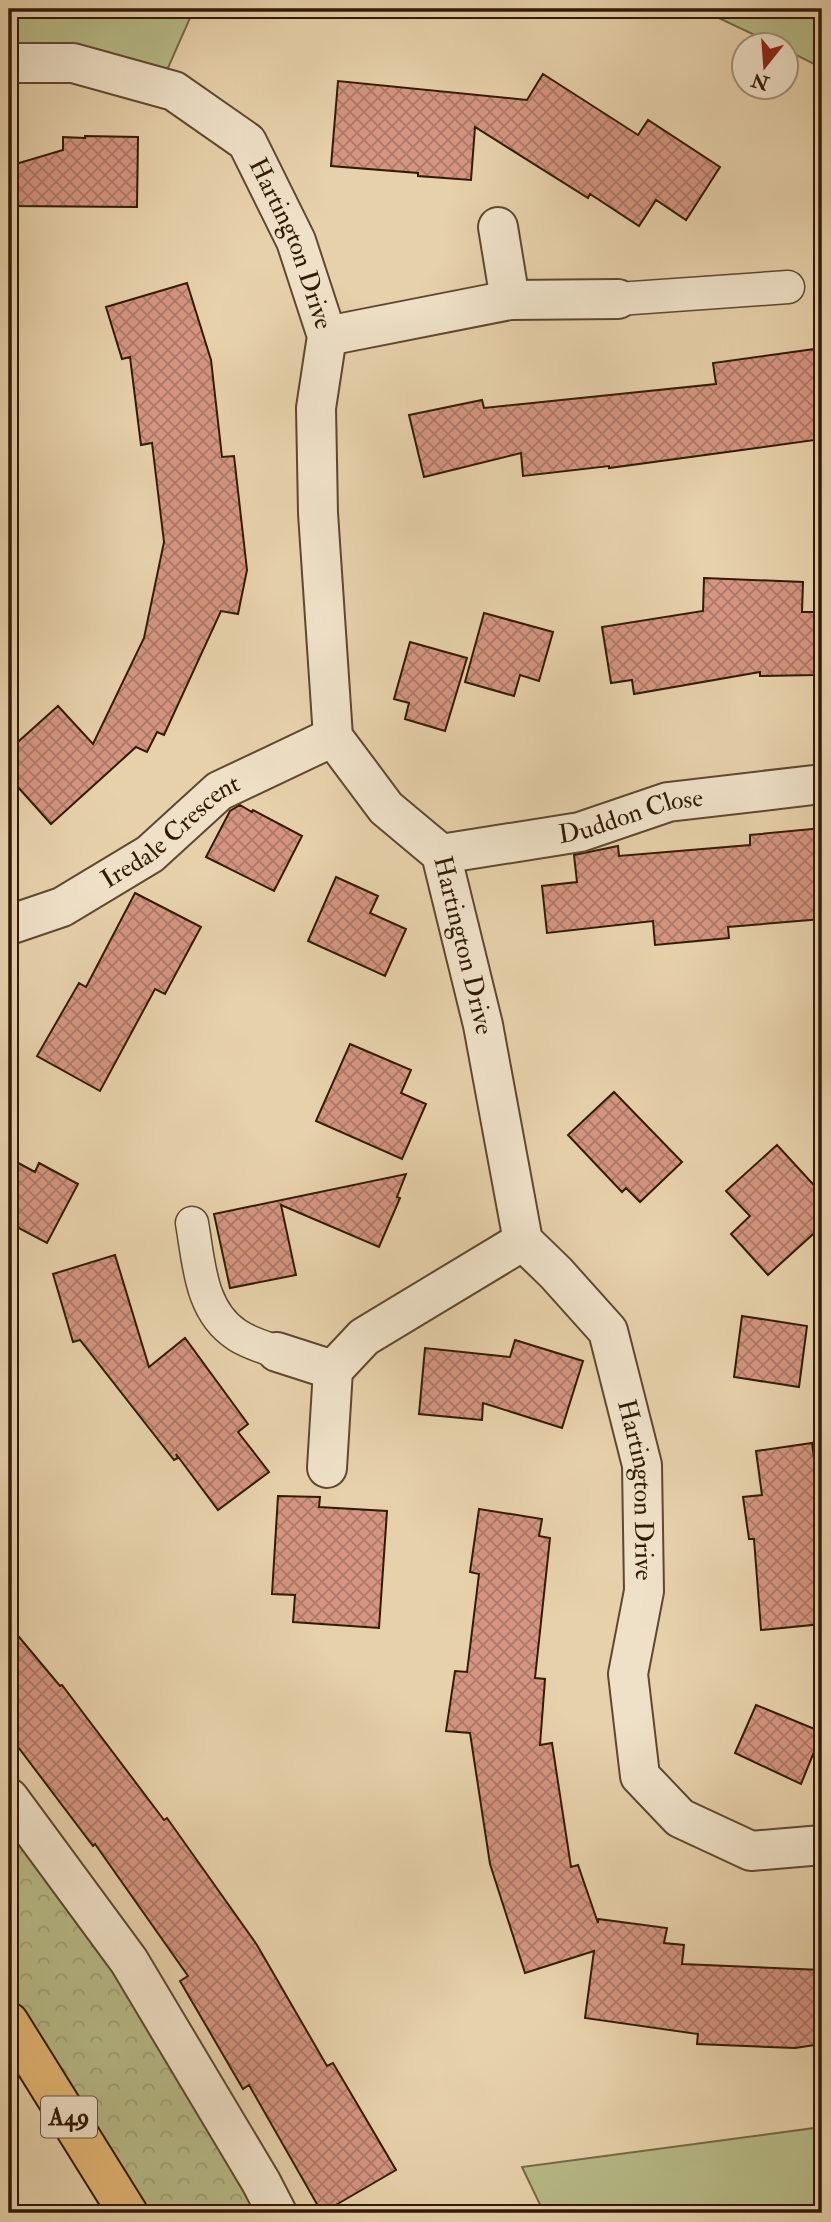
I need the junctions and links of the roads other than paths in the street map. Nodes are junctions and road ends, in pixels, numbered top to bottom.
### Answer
1 (9, 64) edge
2 (498, 228) dead end
3 (788, 287) dead end
4 (618, 299) joint
5 (510, 300) junction
6 (327, 335) junction
7 (333, 737) junction
8 (822, 784) edge
9 (441, 854) junction
10 (9, 925) edge
11 (191, 1223) dead end
12 (523, 1241) junction
13 (277, 1352) joint
14 (333, 1370) junction
15 (327, 1468) dead end
16 (9, 1798) edge
17 (822, 1845) edge
18 (9, 2022) edge
19 (128, 2213) edge
20 (277, 2213) edge

1 - 6 street, Hartington Drive
2 - 5 street
3 - 4 lane
4 - 5 street
5 - 6 street
6 - 7 street, Hartington Drive
7 - 9 street, Hartington Drive
7 - 10 street, Iredale Crescent
8 - 9 street, Duddon Close
9 - 12 street, Hartington Drive
11 - 13 lane
12 - 14 street
12 - 17 street, Hartington Drive
13 - 14 street
14 - 15 street
16 - 20 street
18 - 19 highway, A49

